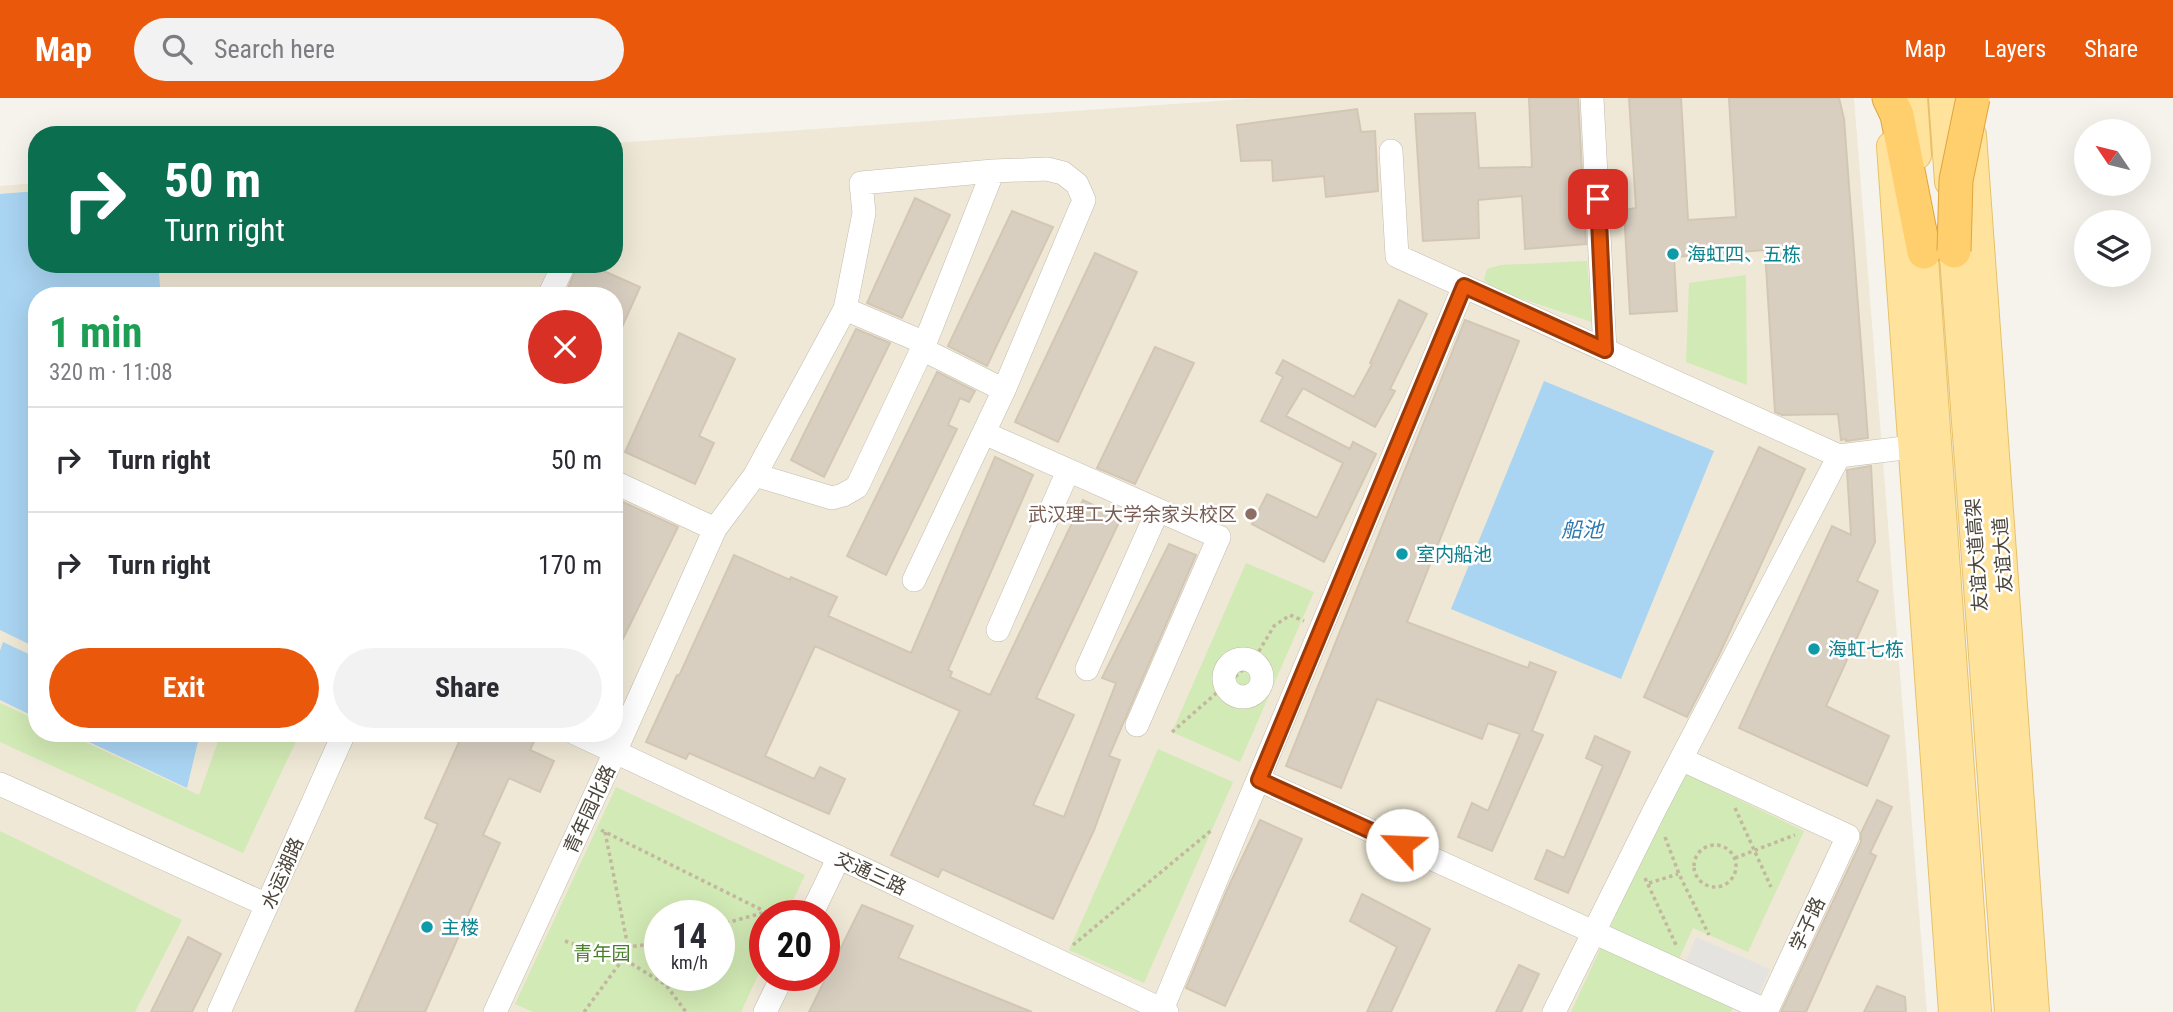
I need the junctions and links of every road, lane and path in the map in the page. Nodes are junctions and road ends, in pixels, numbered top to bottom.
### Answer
1 (1592, 98) edge
2 (1888, 98) edge
3 (1913, 98) edge
4 (1943, 98) edge
5 (1971, 98) edge
6 (1391, 151) dead end
7 (993, 172) junction
8 (1939, 252) junction
9 (1464, 286) junction
10 (845, 309) junction
11 (924, 346) junction
12 (1605, 350) junction
13 (1004, 390) junction
14 (984, 433) junction
15 (1912, 447) junction
16 (1839, 456) junction
17 (1068, 471) junction
18 (755, 475) junction
19 (623, 486) edge
20 (1158, 510) junction
21 (715, 529) junction
22 (914, 580) dead end
23 (1322, 628) junction
24 (998, 631) dead end
25 (1253, 661) junction
26 (1087, 669) dead end
27 (1225, 684) junction
28 (1137, 725) dead end
29 (1172, 732) dead end
30 (623, 734) edge
31 (340, 742) edge
32 (594, 742) edge
33 (619, 742) edge
34 (615, 752) junction
35 (1681, 759) junction
36 (1259, 780) junction
37 (0, 784) edge
38 (1732, 800) dead end
39 (1655, 809) junction
40 (583, 821) junction
41 (1220, 823) dead end
42 (1823, 824) junction
43 (605, 832) junction
44 (1754, 850) junction
45 (1631, 855) junction
46 (839, 857) junction
47 (1735, 858) junction
48 (1679, 874) junction
49 (1648, 883) junction
50 (1639, 886) dead end
51 (1771, 887) dead end
52 (818, 900) edge
53 (749, 904) edge
54 (267, 905) junction
55 (1593, 932) junction
56 (1709, 935) dead end
57 (565, 942) dead end
58 (644, 945) edge
59 (628, 947) junction
60 (623, 959) junction
61 (1056, 959) junction
62 (1689, 976) junction
63 (775, 991) edge
64 (1164, 1011) edge
65 (219, 1012) edge
66 (495, 1012) edge
67 (584, 1012) edge
68 (686, 1012) edge
69 (765, 1012) edge
70 (1554, 1012) edge
71 (1766, 1012) edge
72 (1953, 1012) edge
73 (1977, 1012) edge
74 (2010, 1012) edge
75 (2035, 1012) edge

1 - 12 street
2 - 8 highway
2 - 15 main road
3 - 8 main road, 友谊大道高架
4 - 8 main road, 友谊大道高架, bridge
5 - 8 highway, bridge
5 - 75 main road, 友谊大道
6 - 9 street
7 - 10 street, 青年园北路
7 - 11 street
7 - 13 street
8 - 73 main road, 友谊大道高架
8 - 74 main road, 友谊大道高架
9 - 12 street
9 - 23 street
10 - 11 street
10 - 18 street, 青年园北路
11 - 13 street
11 - 18 street
12 - 16 street
13 - 14 street
14 - 17 street
14 - 22 street
15 - 16 street
15 - 72 main road
16 - 35 street
17 - 20 street
17 - 24 street
18 - 21 street, 青年园北路
19 - 21 street
20 - 26 street
20 - 28 street
21 - 30 street, 青年园北路
23 - 25 path
23 - 36 street
25 - 27 path
25 - 27 street
25 - 27 street
27 - 29 path
31 - 54 street, 水运湖路
32 - 34 street, 交通三路
33 - 34 street, 青年园北路
34 - 40 street, 青年园北路
34 - 46 street, 交通三路
35 - 39 street
35 - 42 street
36 - 55 street
36 - 64 street
37 - 54 street
38 - 44 path
39 - 45 street
39 - 48 path
40 - 43 path
40 - 66 street, 青年园北路
41 - 61 path
42 - 44 path
42 - 71 street, 学子路
43 - 53 path
43 - 59 path
44 - 47 path
44 - 51 path
45 - 49 path
45 - 55 street
46 - 52 street
46 - 61 street, 交通三路
47 - 47 path
48 - 49 path
48 - 56 path
49 - 50 path
49 - 62 path
54 - 65 street, 水运湖路
55 - 62 street
55 - 70 street
57 - 60 path
58 - 59 path
59 - 60 path
60 - 67 path
60 - 68 path
61 - 64 street, 交通三路
62 - 71 street
63 - 69 street

